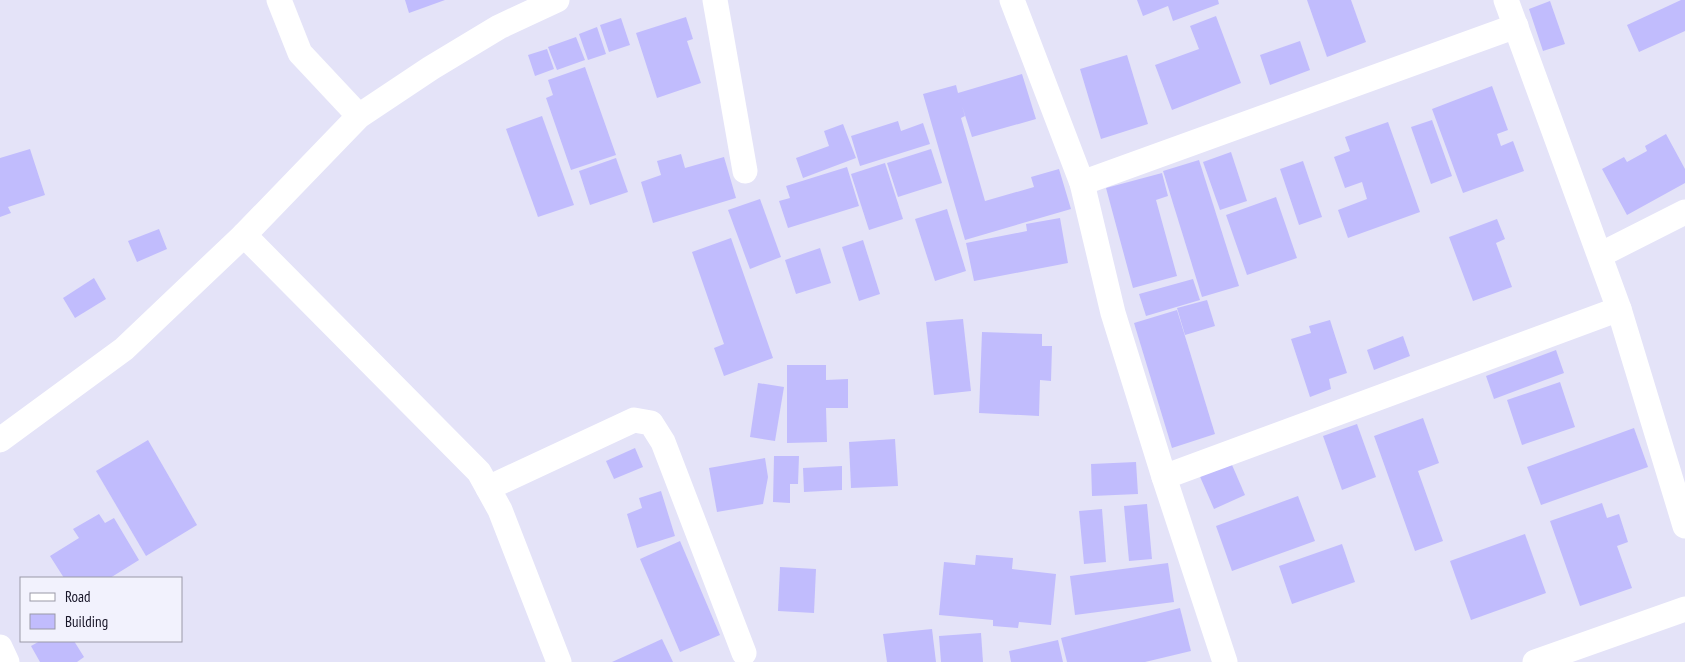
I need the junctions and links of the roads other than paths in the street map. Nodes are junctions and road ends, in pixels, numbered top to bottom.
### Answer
1 (279, 0) edge
2 (557, 0) edge
3 (715, 0) edge
4 (1012, 0) edge
5 (1506, 0) edge
6 (1516, 26) junction
7 (359, 116) junction
8 (745, 171) dead end
9 (1082, 183) junction
10 (1685, 212) edge
11 (244, 235) junction
12 (1600, 255) junction
13 (1619, 309) junction
14 (0, 440) edge
15 (1164, 476) junction
16 (488, 488) junction
17 (1685, 526) edge
18 (1685, 609) edge
19 (744, 653) dead end
20 (559, 662) edge
21 (1225, 662) edge
22 (1535, 662) edge

1 - 7 street
2 - 7 street
3 - 8 street
4 - 9 street
5 - 6 street
6 - 9 street
6 - 12 street
7 - 11 street
9 - 15 street
10 - 12 street
11 - 14 street
11 - 16 street
12 - 13 street
13 - 15 street
13 - 17 street
15 - 21 street
16 - 19 street
16 - 20 street
18 - 22 street

